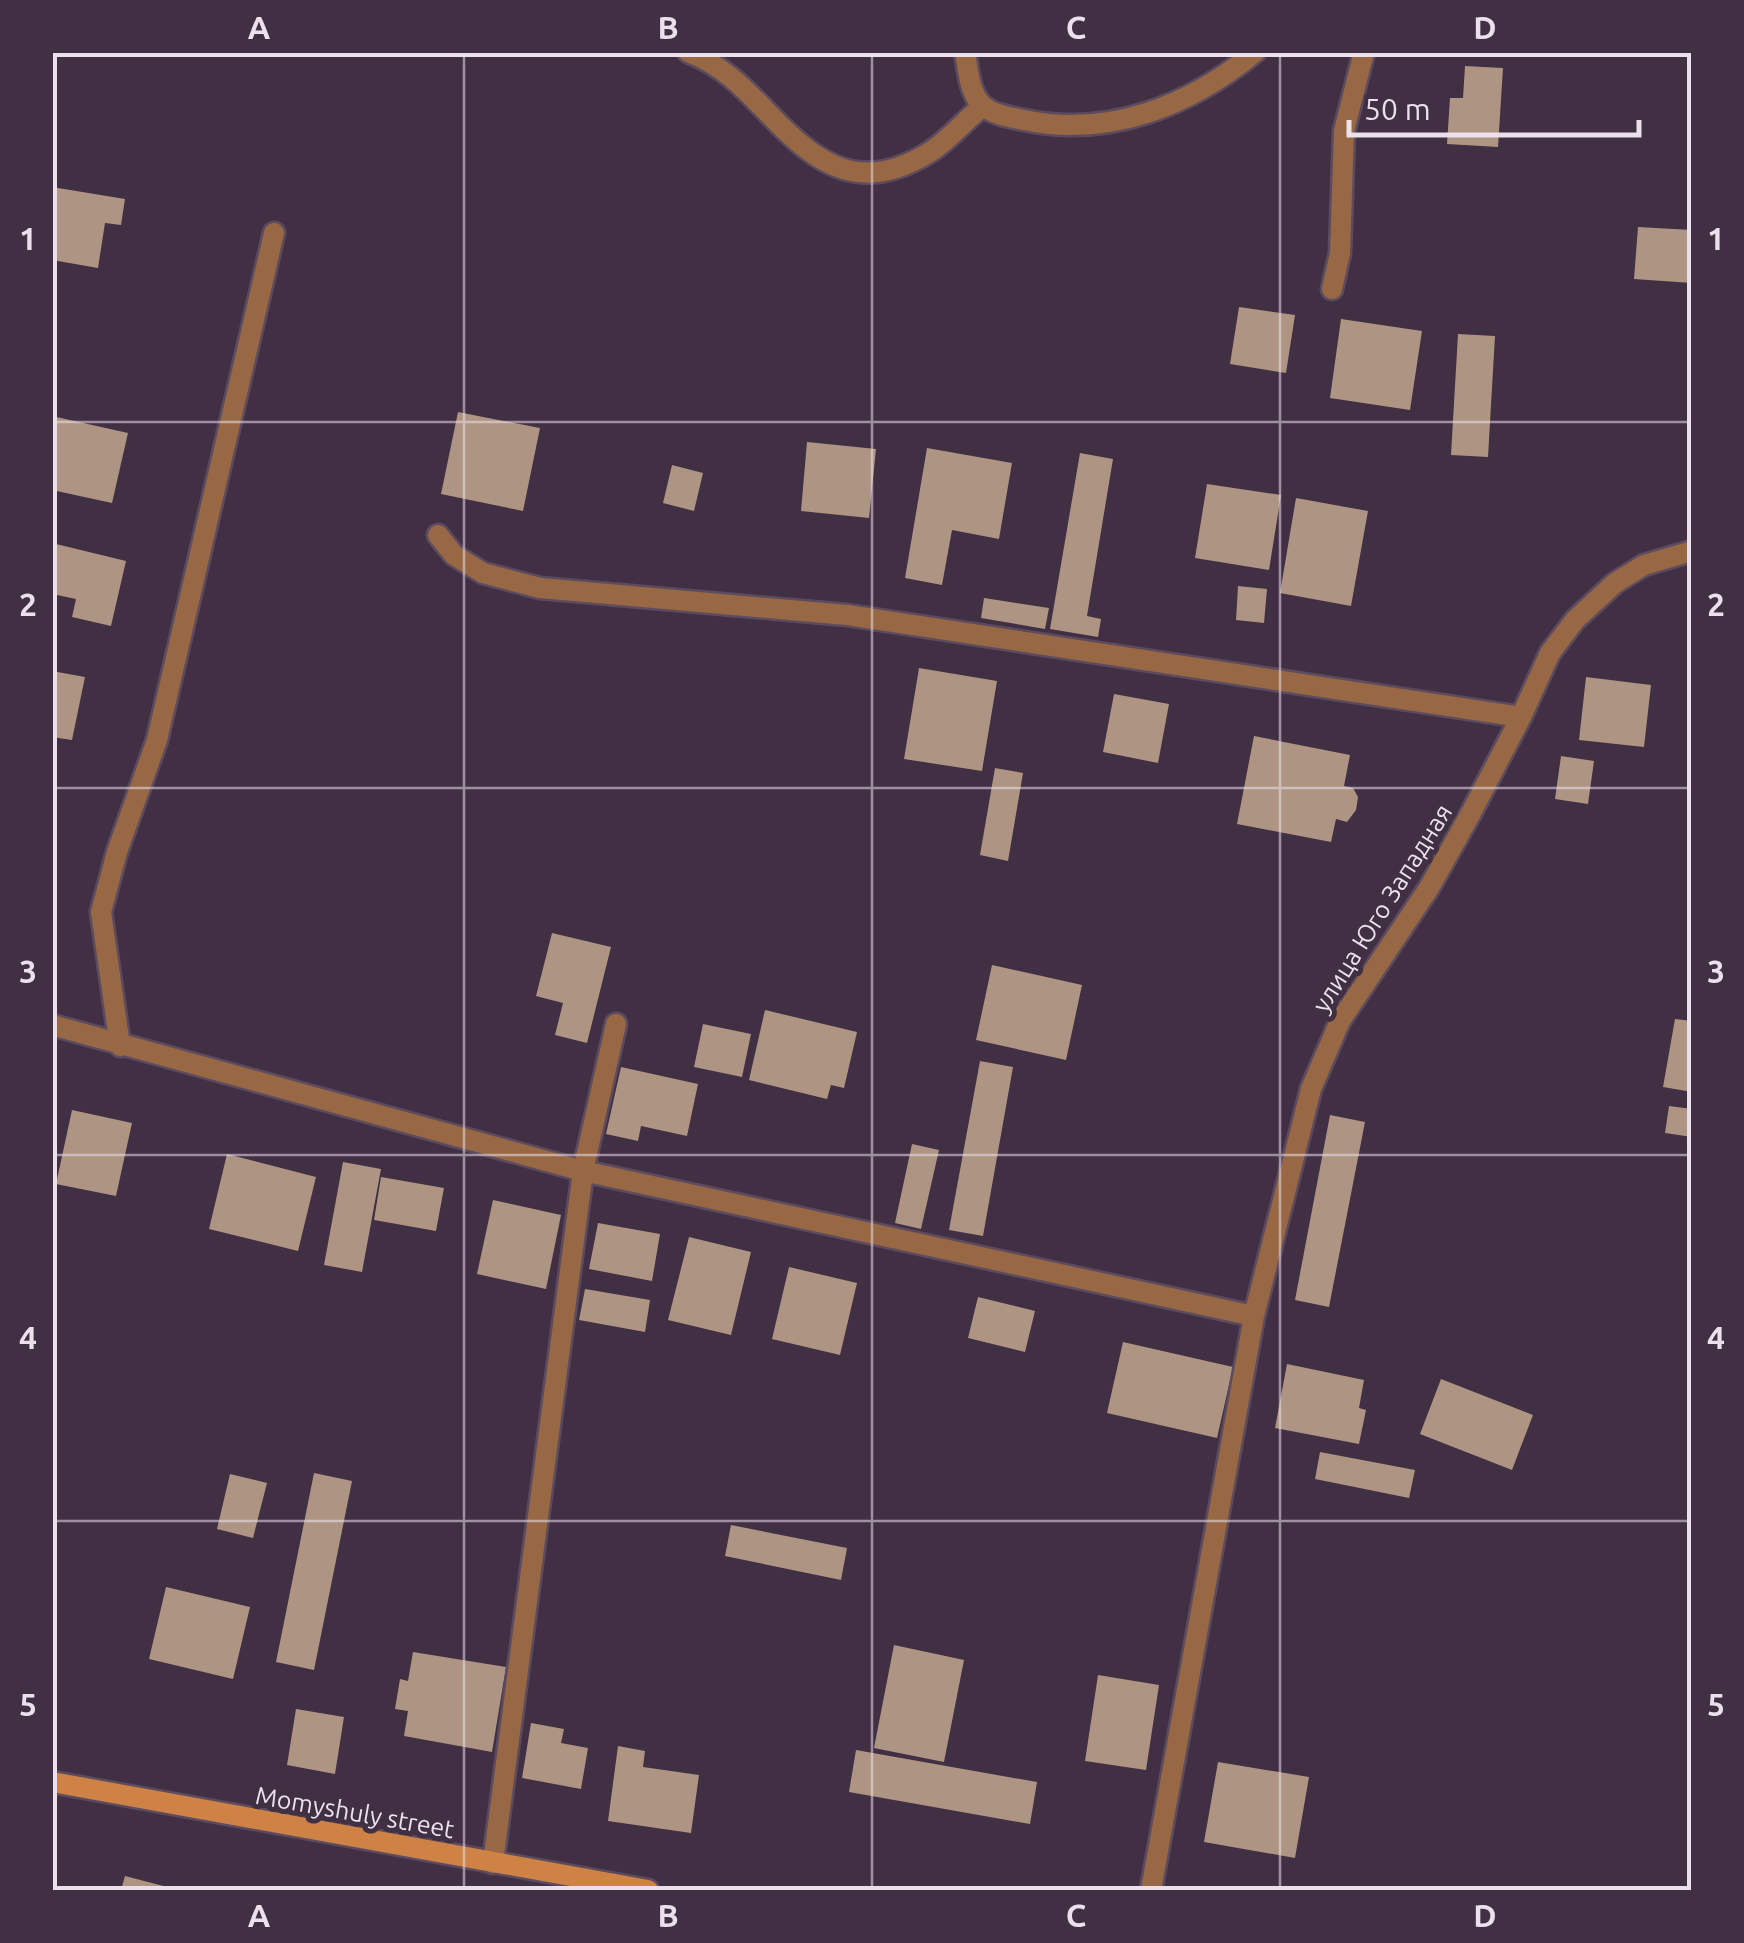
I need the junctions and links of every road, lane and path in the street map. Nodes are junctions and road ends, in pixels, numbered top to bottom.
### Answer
1 (688, 52) edge
2 (965, 52) edge
3 (1254, 52) edge
4 (1364, 52) edge
5 (983, 106) junction
6 (274, 233) dead end
7 (1332, 290) dead end
8 (438, 535) dead end
9 (1692, 551) edge
10 (1521, 717) junction
11 (52, 1024) edge
12 (616, 1024) dead end
13 (120, 1046) junction
14 (583, 1170) junction
15 (1254, 1316) junction
16 (52, 1782) edge
17 (493, 1863) junction
18 (648, 1890) edge
19 (1151, 1890) edge

1 - 5 street
2 - 5 street
3 - 5 street
4 - 7 street
6 - 13 street
8 - 10 street
9 - 10 street, улица Юго Западная
10 - 15 street, улица Юго Западная
11 - 13 street
12 - 14 street
13 - 14 street
14 - 15 street
14 - 17 street
15 - 19 street, улица Юго Западная
16 - 17 main road, Momyshuly street
17 - 18 main road, Momyshuly street

